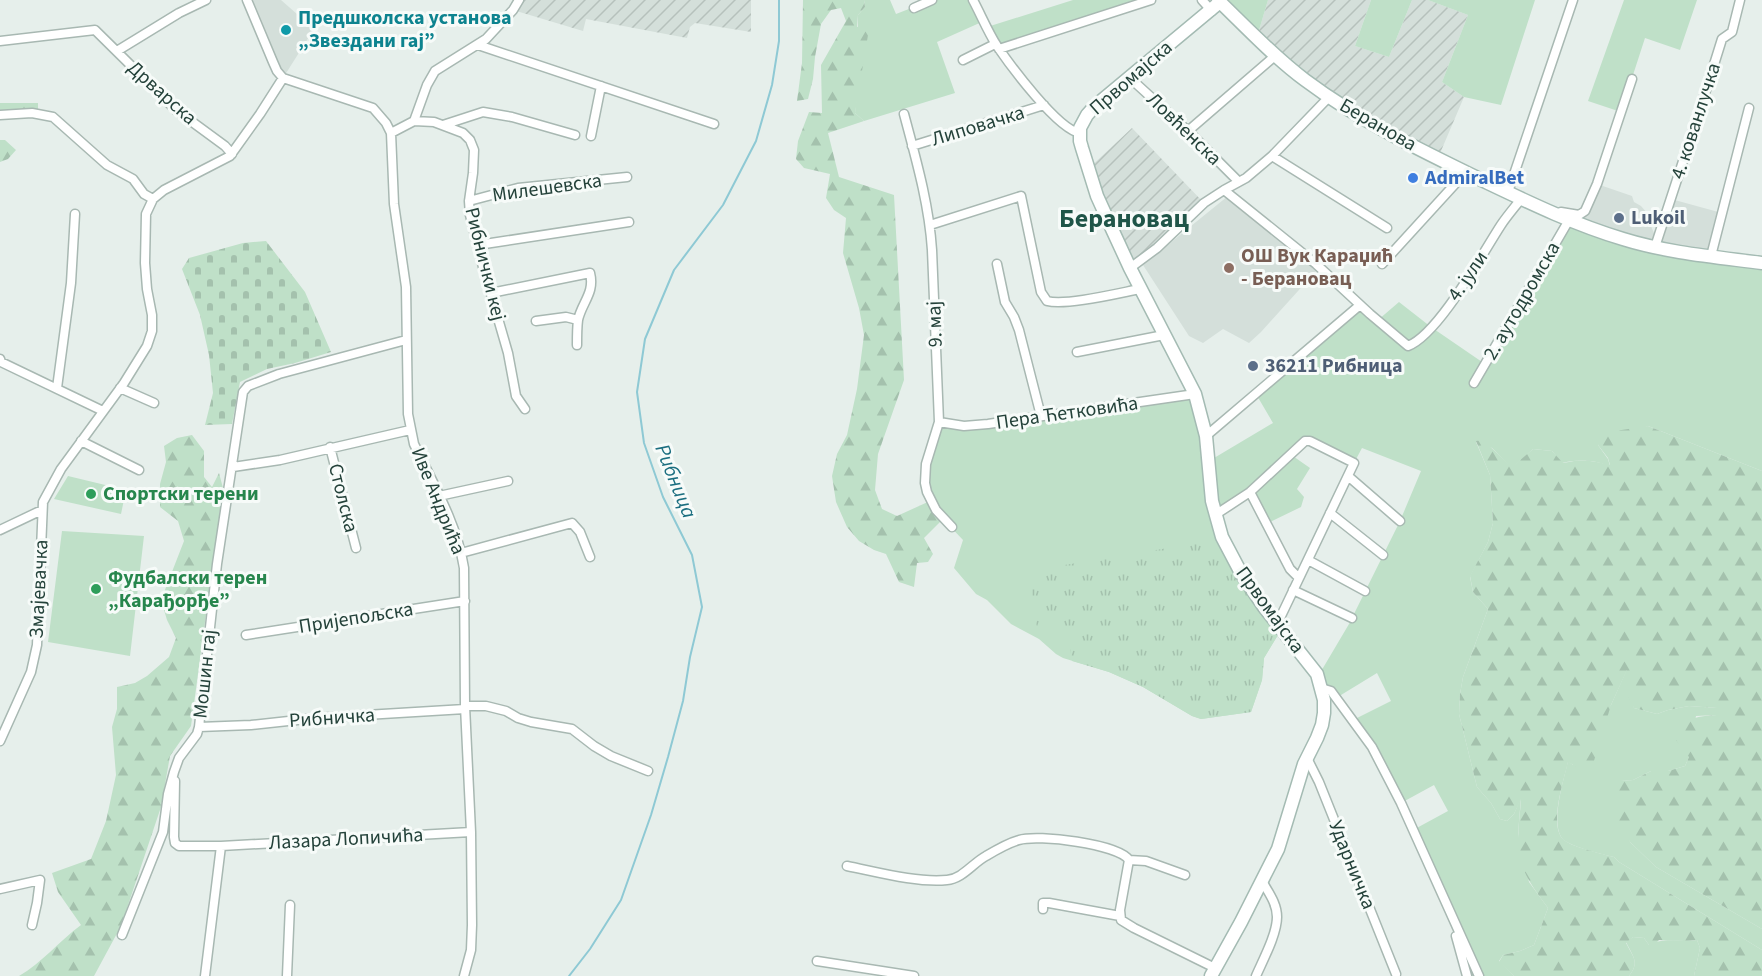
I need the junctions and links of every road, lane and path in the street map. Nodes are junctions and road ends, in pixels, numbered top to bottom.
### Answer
1 (206, 0) edge
2 (247, 0) edge
3 (519, 0) edge
4 (932, 0) edge
5 (973, 0) edge
6 (1151, 0) edge
7 (1202, 0) edge
8 (1573, 0) edge
9 (1740, 0) edge
10 (1217, 4) edge
11 (914, 8) dead end
12 (0, 41) edge
13 (477, 45) junction
14 (997, 47) junction
15 (117, 51) junction
16 (1276, 55) junction
17 (963, 60) dead end
18 (283, 78) junction
19 (1130, 78) junction
20 (1632, 79) dead end
21 (602, 86) junction
22 (1329, 97) junction
23 (1044, 105) junction
24 (1749, 108) dead end
25 (904, 114) dead end
26 (0, 115) edge
27 (414, 122) junction
28 (714, 123) dead end
29 (442, 125) junction
30 (1188, 131) junction
31 (391, 133) junction
32 (1080, 133) junction
33 (575, 135) dead end
34 (591, 136) dead end
35 (912, 146) junction
36 (232, 154) junction
37 (1272, 156) junction
38 (1228, 171) junction
39 (1466, 172) junction
40 (627, 177) dead end
41 (1238, 181) junction
42 (1225, 189) junction
43 (1508, 192) junction
44 (153, 199) junction
45 (469, 201) junction
46 (1525, 201) junction
47 (75, 214) dead end
48 (1569, 220) junction
49 (629, 222) dead end
50 (930, 225) junction
51 (1387, 228) dead end
52 (478, 245) junction
53 (1655, 247) junction
54 (1711, 256) junction
55 (1762, 263) edge
56 (997, 264) dead end
57 (1382, 264) dead end
58 (1130, 268) junction
59 (1140, 289) junction
60 (491, 293) junction
61 (1360, 305) junction
62 (578, 320) junction
63 (536, 321) dead end
64 (1164, 335) junction
65 (406, 340) junction
66 (577, 345) dead end
67 (1408, 346) joint
68 (1077, 352) dead end
69 (0, 359) edge
70 (1474, 382) dead end
71 (57, 388) junction
72 (120, 388) junction
73 (1195, 394) junction
74 (153, 404) dead end
75 (525, 409) dead end
76 (103, 411) junction
77 (1041, 416) junction
78 (939, 422) junction
79 (410, 430) junction
80 (1206, 436) junction
81 (81, 441) junction
82 (330, 447) junction
83 (233, 467) junction
84 (139, 470) dead end
85 (1348, 476) junction
86 (508, 481) dead end
87 (1250, 492) junction
88 (439, 496) junction
89 (42, 510) junction
90 (1330, 513) junction
91 (1215, 515) junction
92 (1400, 521) dead end
93 (952, 527) dead end
94 (0, 530) edge
95 (356, 548) dead end
96 (461, 553) junction
97 (1383, 555) dead end
98 (590, 557) dead end
99 (1308, 560) junction
100 (1299, 578) junction
101 (1293, 590) junction
102 (1365, 591) dead end
103 (465, 601) junction
104 (1352, 618) dead end
105 (1275, 623) junction
106 (246, 635) dead end
107 (1321, 688) junction
108 (465, 707) junction
109 (199, 727) junction
110 (0, 741) edge
111 (1307, 758) junction
112 (648, 771) dead end
113 (174, 772) junction
114 (471, 832) junction
115 (221, 846) junction
116 (1129, 860) junction
117 (847, 866) dead end
118 (1185, 875) dead end
119 (1262, 881) junction
120 (0, 889) edge
121 (290, 905) dead end
122 (1043, 909) dead end
123 (1450, 913) junction
124 (1120, 916) junction
125 (32, 925) dead end
126 (122, 935) dead end
127 (817, 961) dead end
128 (1213, 972) edge
129 (1396, 974) dead end
130 (205, 976) edge
131 (287, 976) edge
132 (464, 976) edge
133 (914, 976) edge
134 (1256, 976) edge
135 (1467, 976) edge
136 (1479, 976) edge

1 - 15 street
2 - 18 street
3 - 13 street
4 - 11 street
5 - 14 street
6 - 14 street
7 - 10 street, Беранова
8 - 43 street
9 - 53 street, 4. кованлучка
10 - 16 main road, Беранова
10 - 19 main road, Првомајска
12 - 15 street, Дрварска
13 - 21 street
13 - 27 street
14 - 17 street
14 - 23 street
15 - 36 street, Дрварска
16 - 22 main road, Беранова
16 - 30 street
18 - 31 street
18 - 36 street
19 - 30 street, Ловћенска
19 - 32 main road, Првомајска
20 - 46 street
21 - 28 street
21 - 34 street
22 - 37 street
22 - 39 main road, Беранова
23 - 32 street
23 - 35 street, Липовачка
24 - 54 street
25 - 35 street, 9. мај
26 - 44 street
27 - 29 street, Рибнички кеј
27 - 31 street
29 - 33 street
29 - 45 street, Рибнички кеј
30 - 38 street, Ловћенска
31 - 65 street, Иве Андрића
32 - 58 main road, Првомајска
35 - 50 street, 9. мај
36 - 44 street
37 - 41 street
37 - 51 street
38 - 41 street, Ловћенска
38 - 42 street
39 - 43 main road, Беранова
39 - 57 street
40 - 45 street, Милешевска
41 - 42 street
42 - 58 street
42 - 61 street, Ловћенска
43 - 46 main road, Беранова
44 - 72 street, Змајевачка
45 - 52 street, Рибнички кеј
46 - 48 main road, Беранова
46 - 67 street, 4. јули
47 - 71 street
48 - 53 main road, Беранова
48 - 70 street, 2. аутодромска
49 - 52 street
50 - 59 street
50 - 78 street, 9. мај
52 - 60 street, Рибнички кеј
53 - 54 main road, Беранова
54 - 55 main road, Беранова
56 - 77 street
58 - 59 main road, Првомајска
59 - 64 main road, Првомајска
60 - 62 street
60 - 75 street, Рибнички кеј
61 - 67 street, Ловћенска
61 - 80 street
62 - 63 street
62 - 66 street
64 - 68 street
64 - 73 main road, Првомајска
65 - 79 street, Иве Андрића
65 - 83 street, Мошин гај
69 - 71 street
71 - 76 street
72 - 74 street
72 - 76 street, Змајевачка
73 - 77 street, Пера Ћетковића
73 - 80 main road, Првомајска
76 - 81 street, Змајевачка
77 - 78 street, Пера Ћетковића
78 - 93 street, 9. мај
79 - 82 street, Столска
79 - 88 street, Иве Андрића
80 - 91 main road, Првомајска
81 - 84 street
81 - 89 street, Змајевачка
82 - 83 street, Столска
82 - 95 street, Столска
83 - 109 street, Мошин гај
85 - 87 street
85 - 90 street
85 - 92 street
86 - 88 street
87 - 91 street
87 - 100 street
88 - 96 street, Иве Андрића
89 - 94 street
89 - 110 street, Змајевачка
90 - 97 street
90 - 99 street
91 - 105 main road, Првомајска
96 - 98 street
96 - 103 street, Иве Андрића
99 - 100 street
99 - 102 street
100 - 101 street
101 - 104 street, Првомајска
101 - 105 street
103 - 106 street, Пријепољска
103 - 108 street, Иве Андрића
105 - 107 main road, Првомајска
107 - 111 main road, Првомајска
107 - 123 street
108 - 109 street, Рибничка
108 - 112 street, Рибничка
108 - 114 street, Иве Андрића
109 - 113 street, Мошин гај
111 - 119 main road, Првомајска
111 - 129 street, Ударничка
113 - 115 street, Лазара Лопичића
113 - 126 street, Мошин гај
114 - 115 street, Лазара Лопичића
114 - 132 street, Иве Андрића
115 - 130 street
116 - 117 street
116 - 118 street
116 - 124 street
119 - 128 main road, Првомајска
119 - 134 street
120 - 125 street
121 - 131 street
122 - 124 street
123 - 135 street
123 - 136 street
124 - 128 street
127 - 133 street

